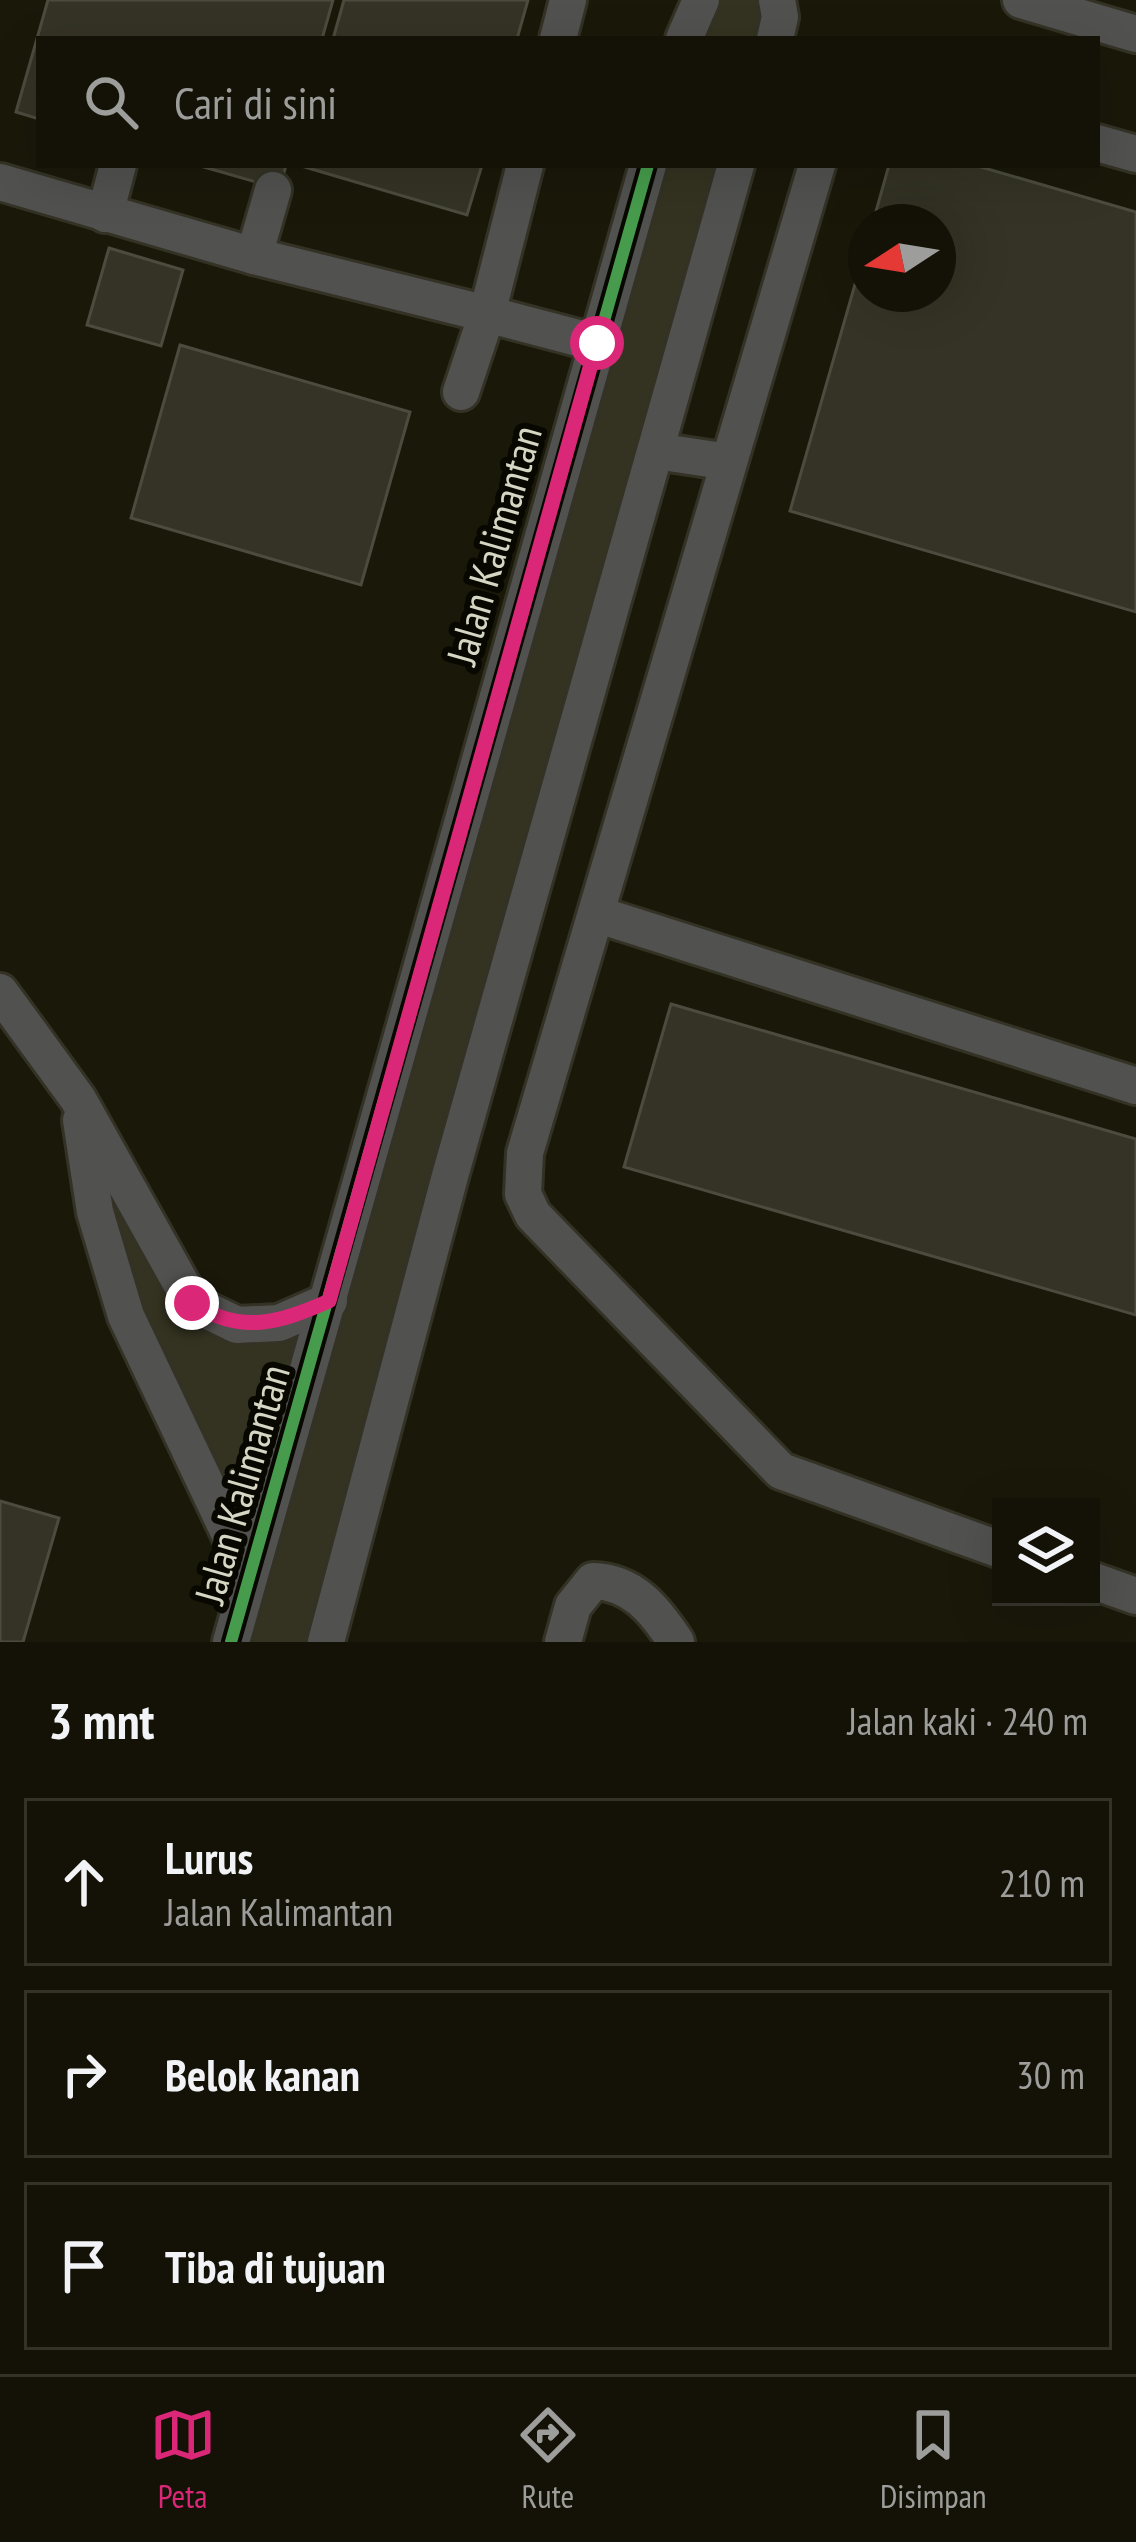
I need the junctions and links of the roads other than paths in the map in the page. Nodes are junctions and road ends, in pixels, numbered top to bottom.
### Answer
1 (568, 0) edge
2 (797, 0) edge
3 (1021, 0) edge
4 (776, 24) edge
5 (1136, 34) edge
6 (559, 36) edge
7 (1100, 144) edge
8 (1136, 154) edge
9 (117, 168) edge
10 (524, 168) edge
11 (647, 168) edge
12 (735, 168) edge
13 (816, 168) edge
14 (0, 182) edge
15 (272, 190) dead end
16 (105, 214) junction
17 (254, 256) junction
18 (487, 314) junction
19 (597, 343) junction
20 (461, 392) dead end
21 (656, 451) junction
22 (729, 462) junction
23 (596, 914) junction
24 (0, 992) edge
25 (1136, 1086) edge
26 (78, 1099) junction
27 (329, 1301) junction
28 (992, 1547) edge
29 (250, 1575) junction
30 (1100, 1583) edge
31 (1136, 1596) edge
32 (231, 1642) edge
33 (326, 1642) edge
34 (563, 1642) edge
35 (676, 1642) edge

1 - 6 street
2 - 4 street
3 - 5 street
7 - 8 street
9 - 16 street
10 - 18 street
11 - 19 street, Jalan Kalimantan
12 - 21 street
13 - 22 street
14 - 16 street
15 - 17 street
16 - 17 street
17 - 18 street
18 - 19 street
18 - 20 street
19 - 27 street, Jalan Kalimantan
21 - 22 street
21 - 33 street
22 - 23 street
23 - 25 street
23 - 28 street
24 - 26 street
26 - 27 street
26 - 29 street
27 - 29 street, Jalan Kalimantan
29 - 32 street, Jalan Kalimantan
30 - 31 street
34 - 35 street

